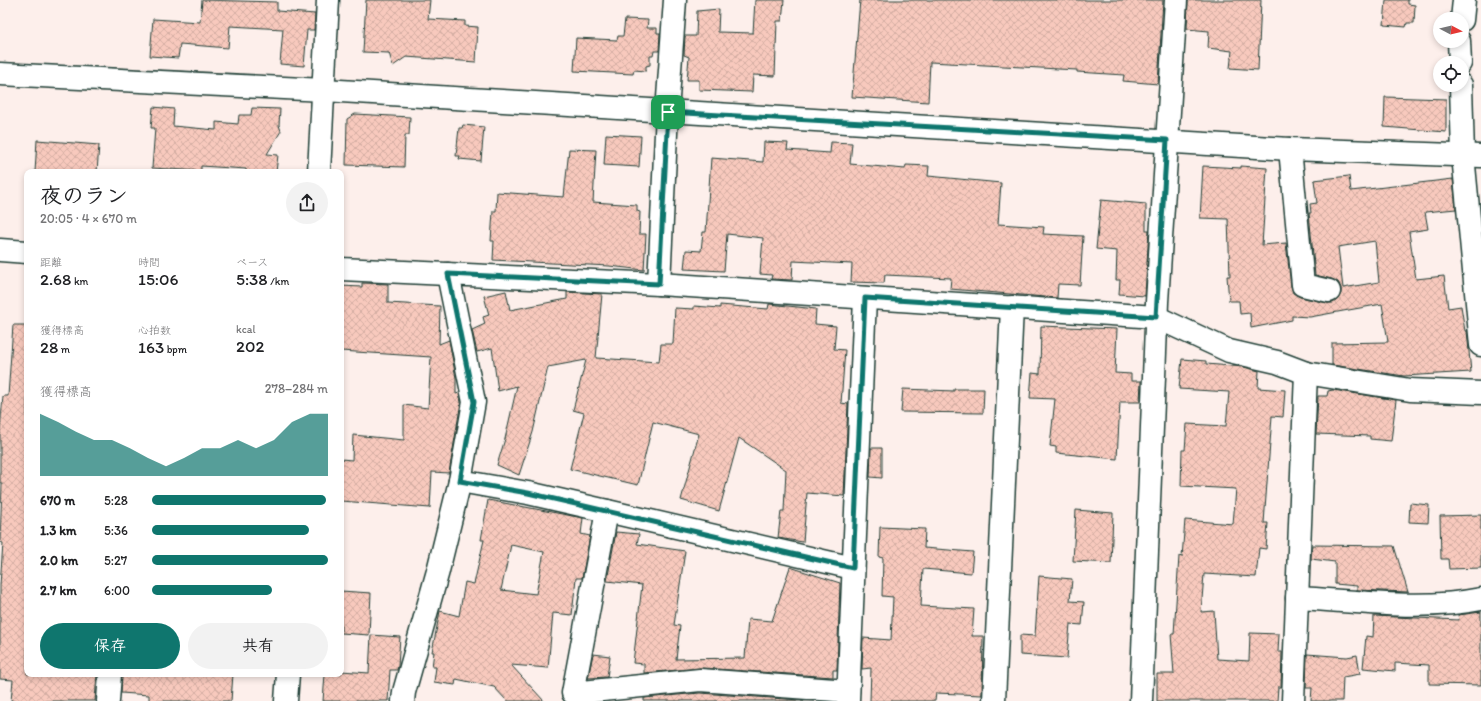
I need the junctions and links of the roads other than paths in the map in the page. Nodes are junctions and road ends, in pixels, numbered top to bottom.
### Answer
1 (328, 0) edge
2 (675, 0) edge
3 (1176, 0) edge
4 (1464, 0) edge
5 (1463, 12) edge
6 (0, 74) edge
7 (324, 90) junction
8 (1461, 92) edge
9 (668, 112) junction
10 (1167, 140) junction
11 (1290, 149) junction
12 (1472, 156) edge
13 (319, 169) edge
14 (0, 250) edge
15 (24, 252) edge
16 (344, 269) edge
17 (448, 274) junction
18 (659, 284) junction
19 (1329, 291) dead end
20 (865, 298) junction
21 (1012, 307) junction
22 (1156, 317) junction
23 (1481, 345) edge
24 (1306, 373) junction
25 (1481, 393) edge
26 (460, 481) junction
27 (607, 511) junction
28 (853, 568) junction
29 (1297, 598) junction
30 (1481, 599) edge
31 (110, 677) edge
32 (288, 677) edge
33 (848, 696) edge
34 (108, 701) edge
35 (286, 701) edge
36 (403, 701) edge
37 (994, 701) edge
38 (1141, 701) edge
39 (1293, 701) edge

1 - 7 street
2 - 9 street
3 - 10 street
4 - 5 street
6 - 7 street
7 - 9 street
7 - 13 street
8 - 12 street
9 - 10 street
9 - 18 street
10 - 11 street
10 - 22 street
11 - 12 street
11 - 19 street
12 - 23 street
14 - 15 street
16 - 17 street
17 - 18 street
17 - 26 street
18 - 20 street
20 - 21 street
20 - 28 street
21 - 22 street
21 - 37 street
22 - 24 street
22 - 38 street
24 - 25 street
24 - 29 street
26 - 27 street
26 - 36 street
27 - 28 street
27 - 33 street
28 - 33 street
29 - 30 street
29 - 39 street
31 - 34 street
32 - 35 street

